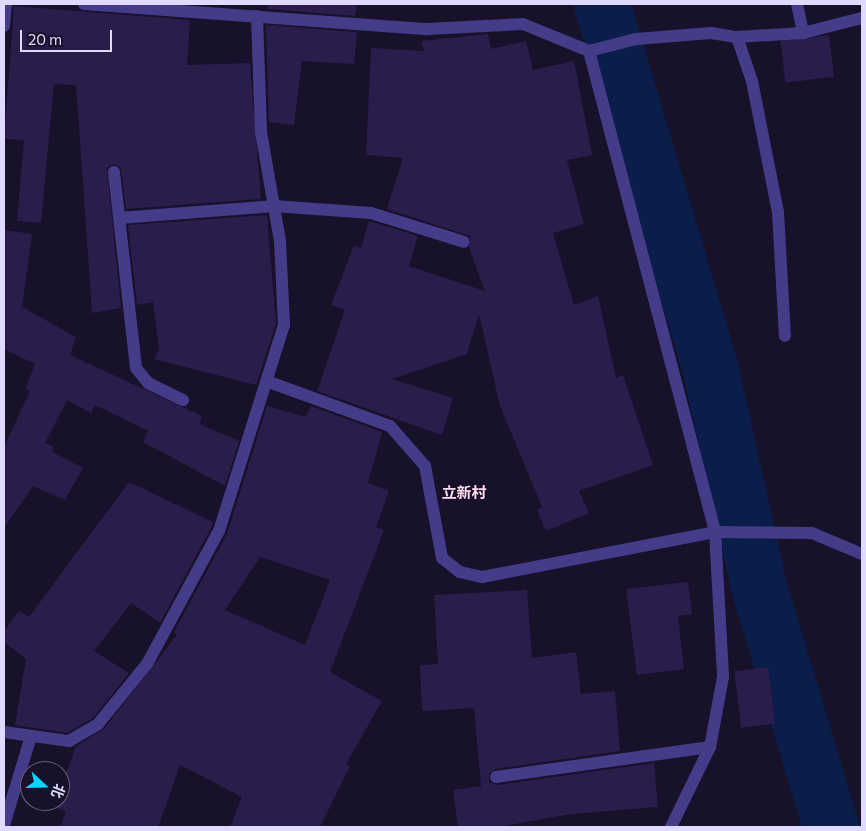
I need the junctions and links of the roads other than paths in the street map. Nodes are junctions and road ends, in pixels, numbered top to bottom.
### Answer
1 (6, 4) edge
2 (84, 4) edge
3 (797, 4) edge
4 (257, 16) junction
5 (862, 18) edge
6 (4, 26) edge
7 (803, 33) junction
8 (737, 37) junction
9 (594, 50) junction
10 (114, 172) dead end
11 (274, 206) junction
12 (119, 218) junction
13 (464, 242) dead end
14 (785, 336) dead end
15 (268, 382) junction
16 (183, 400) dead end
17 (715, 532) junction
18 (862, 554) edge
19 (4, 732) edge
20 (31, 736) junction
21 (710, 747) junction
22 (496, 777) dead end
23 (4, 826) edge
24 (671, 827) edge

1 - 6 street
2 - 4 street
3 - 7 street
4 - 9 street
4 - 11 street
5 - 7 street
7 - 8 street
8 - 9 street
8 - 14 street
9 - 17 street
10 - 12 street
11 - 12 street
11 - 13 street
11 - 15 street
12 - 16 street
15 - 17 street
15 - 20 street
17 - 18 street
17 - 21 street
19 - 20 street
20 - 23 street
21 - 22 street
21 - 24 street

